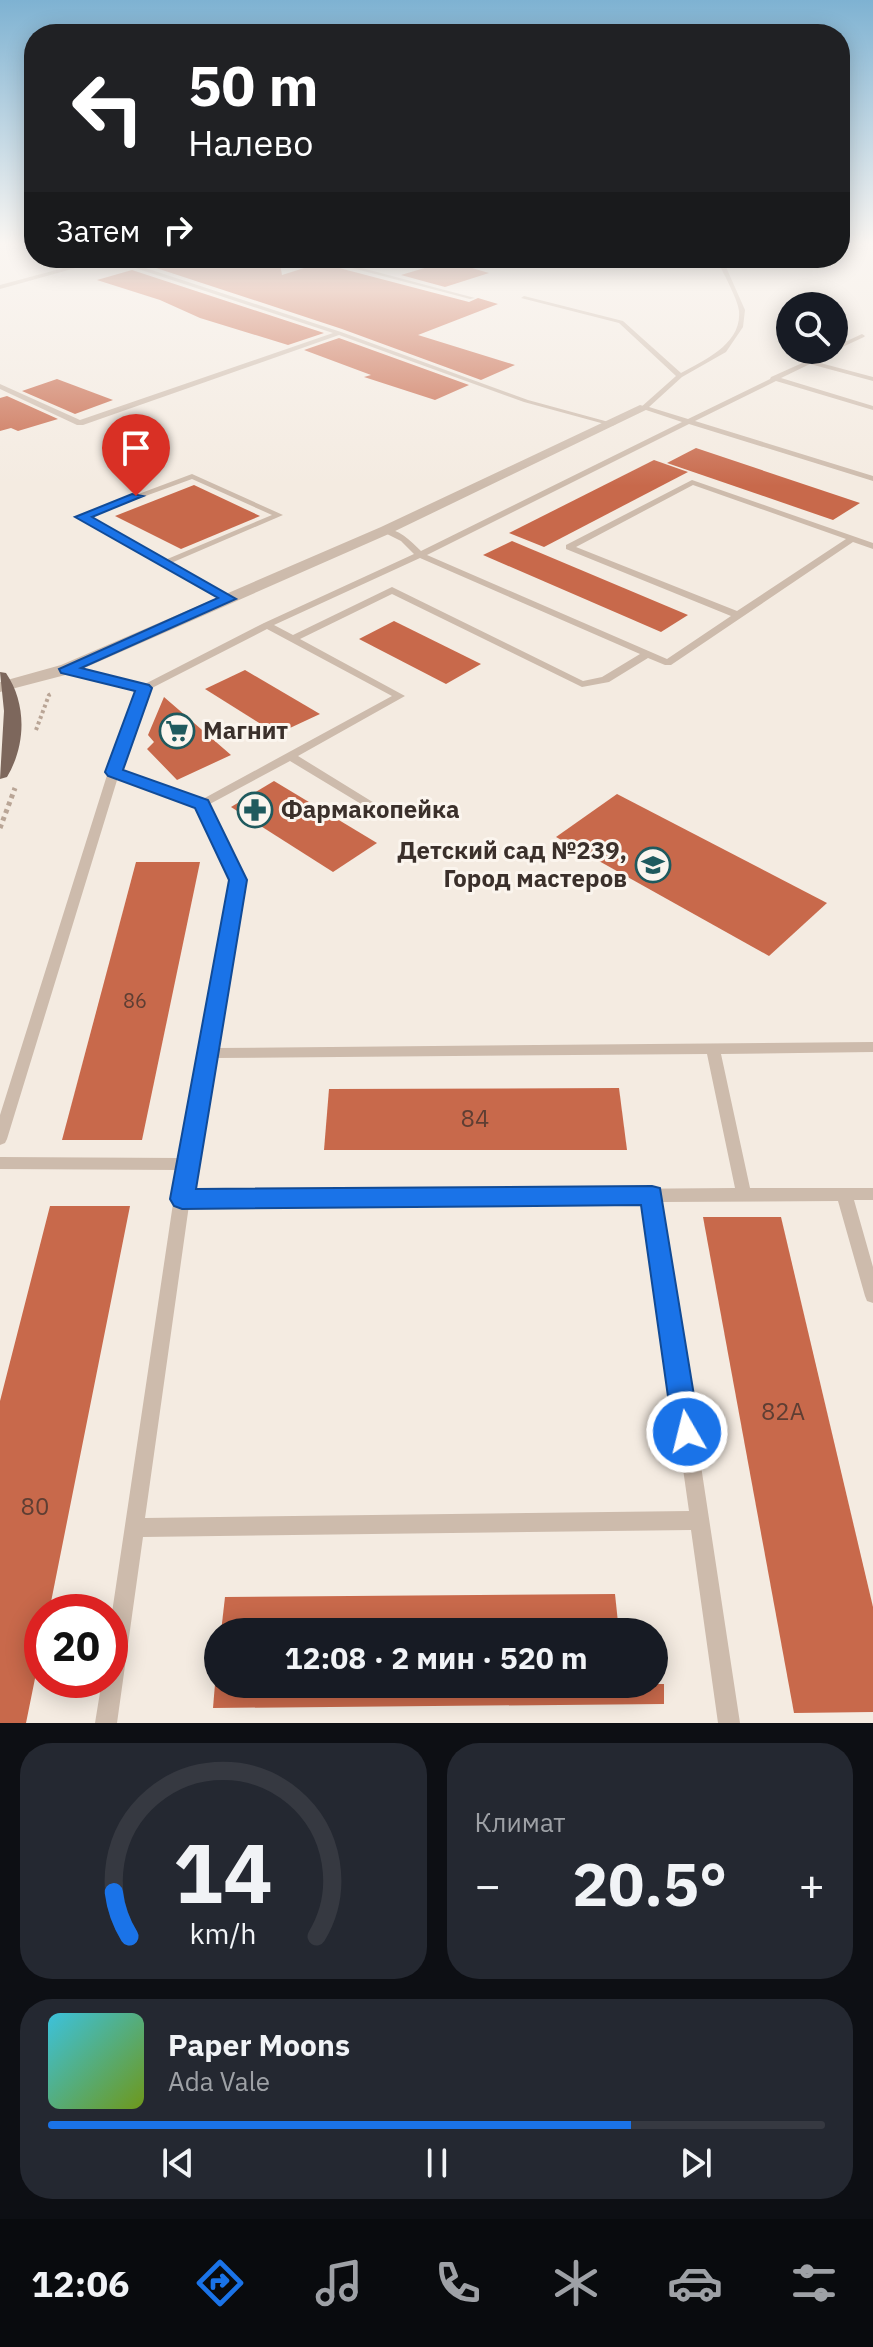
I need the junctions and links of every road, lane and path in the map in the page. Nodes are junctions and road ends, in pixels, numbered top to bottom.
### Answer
1 (316, 325) edge
2 (625, 325) edge
3 (740, 325) edge
4 (339, 333) junction
5 (862, 336) dead end
6 (848, 343) edge
7 (804, 364) edge
8 (817, 364) edge
9 (680, 376) junction
10 (773, 378) junction
11 (873, 379) edge
12 (0, 386) edge
13 (644, 408) junction
14 (873, 408) edge
15 (686, 420) junction
16 (612, 424) junction
17 (873, 479) edge
18 (386, 530) junction
19 (852, 539) junction
20 (873, 546) edge
21 (420, 555) junction
22 (165, 563) junction
23 (229, 599) junction
24 (738, 615) junction
25 (267, 625) junction
26 (293, 639) junction
27 (647, 654) junction
28 (67, 669) junction
29 (2, 683) edge
30 (144, 688) junction
31 (290, 756) junction
32 (114, 772) junction
33 (0, 773) edge
34 (202, 804) junction
35 (380, 811) dead end
36 (873, 1047) edge
37 (713, 1049) junction
38 (207, 1053) junction
39 (0, 1139) edge
40 (0, 1163) edge
41 (187, 1164) junction
42 (844, 1194) junction
43 (873, 1194) edge
44 (652, 1195) junction
45 (744, 1195) junction
46 (182, 1199) junction
47 (873, 1296) edge
48 (700, 1520) junction
49 (134, 1528) junction
50 (106, 1723) edge
51 (729, 1723) edge

1 - 4 lane
2 - 9 lane
3 - 9 lane
4 - 12 lane
4 - 16 lane
5 - 6 lane
7 - 10 lane
8 - 11 lane
9 - 13 lane
10 - 14 lane
10 - 15 lane
13 - 15 lane
13 - 16 street
15 - 17 lane
15 - 21 lane
16 - 18 street
18 - 21 lane
18 - 23 street
19 - 20 lane
19 - 24 lane
19 - 24 lane
21 - 25 lane
21 - 27 lane
22 - 22 lane
22 - 23 lane
23 - 28 street
24 - 27 lane
25 - 26 lane
25 - 30 lane
26 - 27 lane
26 - 31 lane
28 - 29 street
28 - 30 lane
29 - 33 main road
30 - 32 lane
31 - 34 lane
31 - 35 lane
32 - 34 lane
32 - 39 lane
34 - 38 lane
36 - 37 lane
37 - 38 lane
37 - 45 lane
38 - 41 lane
40 - 41 lane
41 - 46 lane
42 - 43 lane
42 - 45 lane
42 - 47 lane
44 - 45 lane
44 - 46 lane
44 - 48 lane
46 - 49 lane
48 - 49 lane
48 - 51 lane
49 - 50 lane

